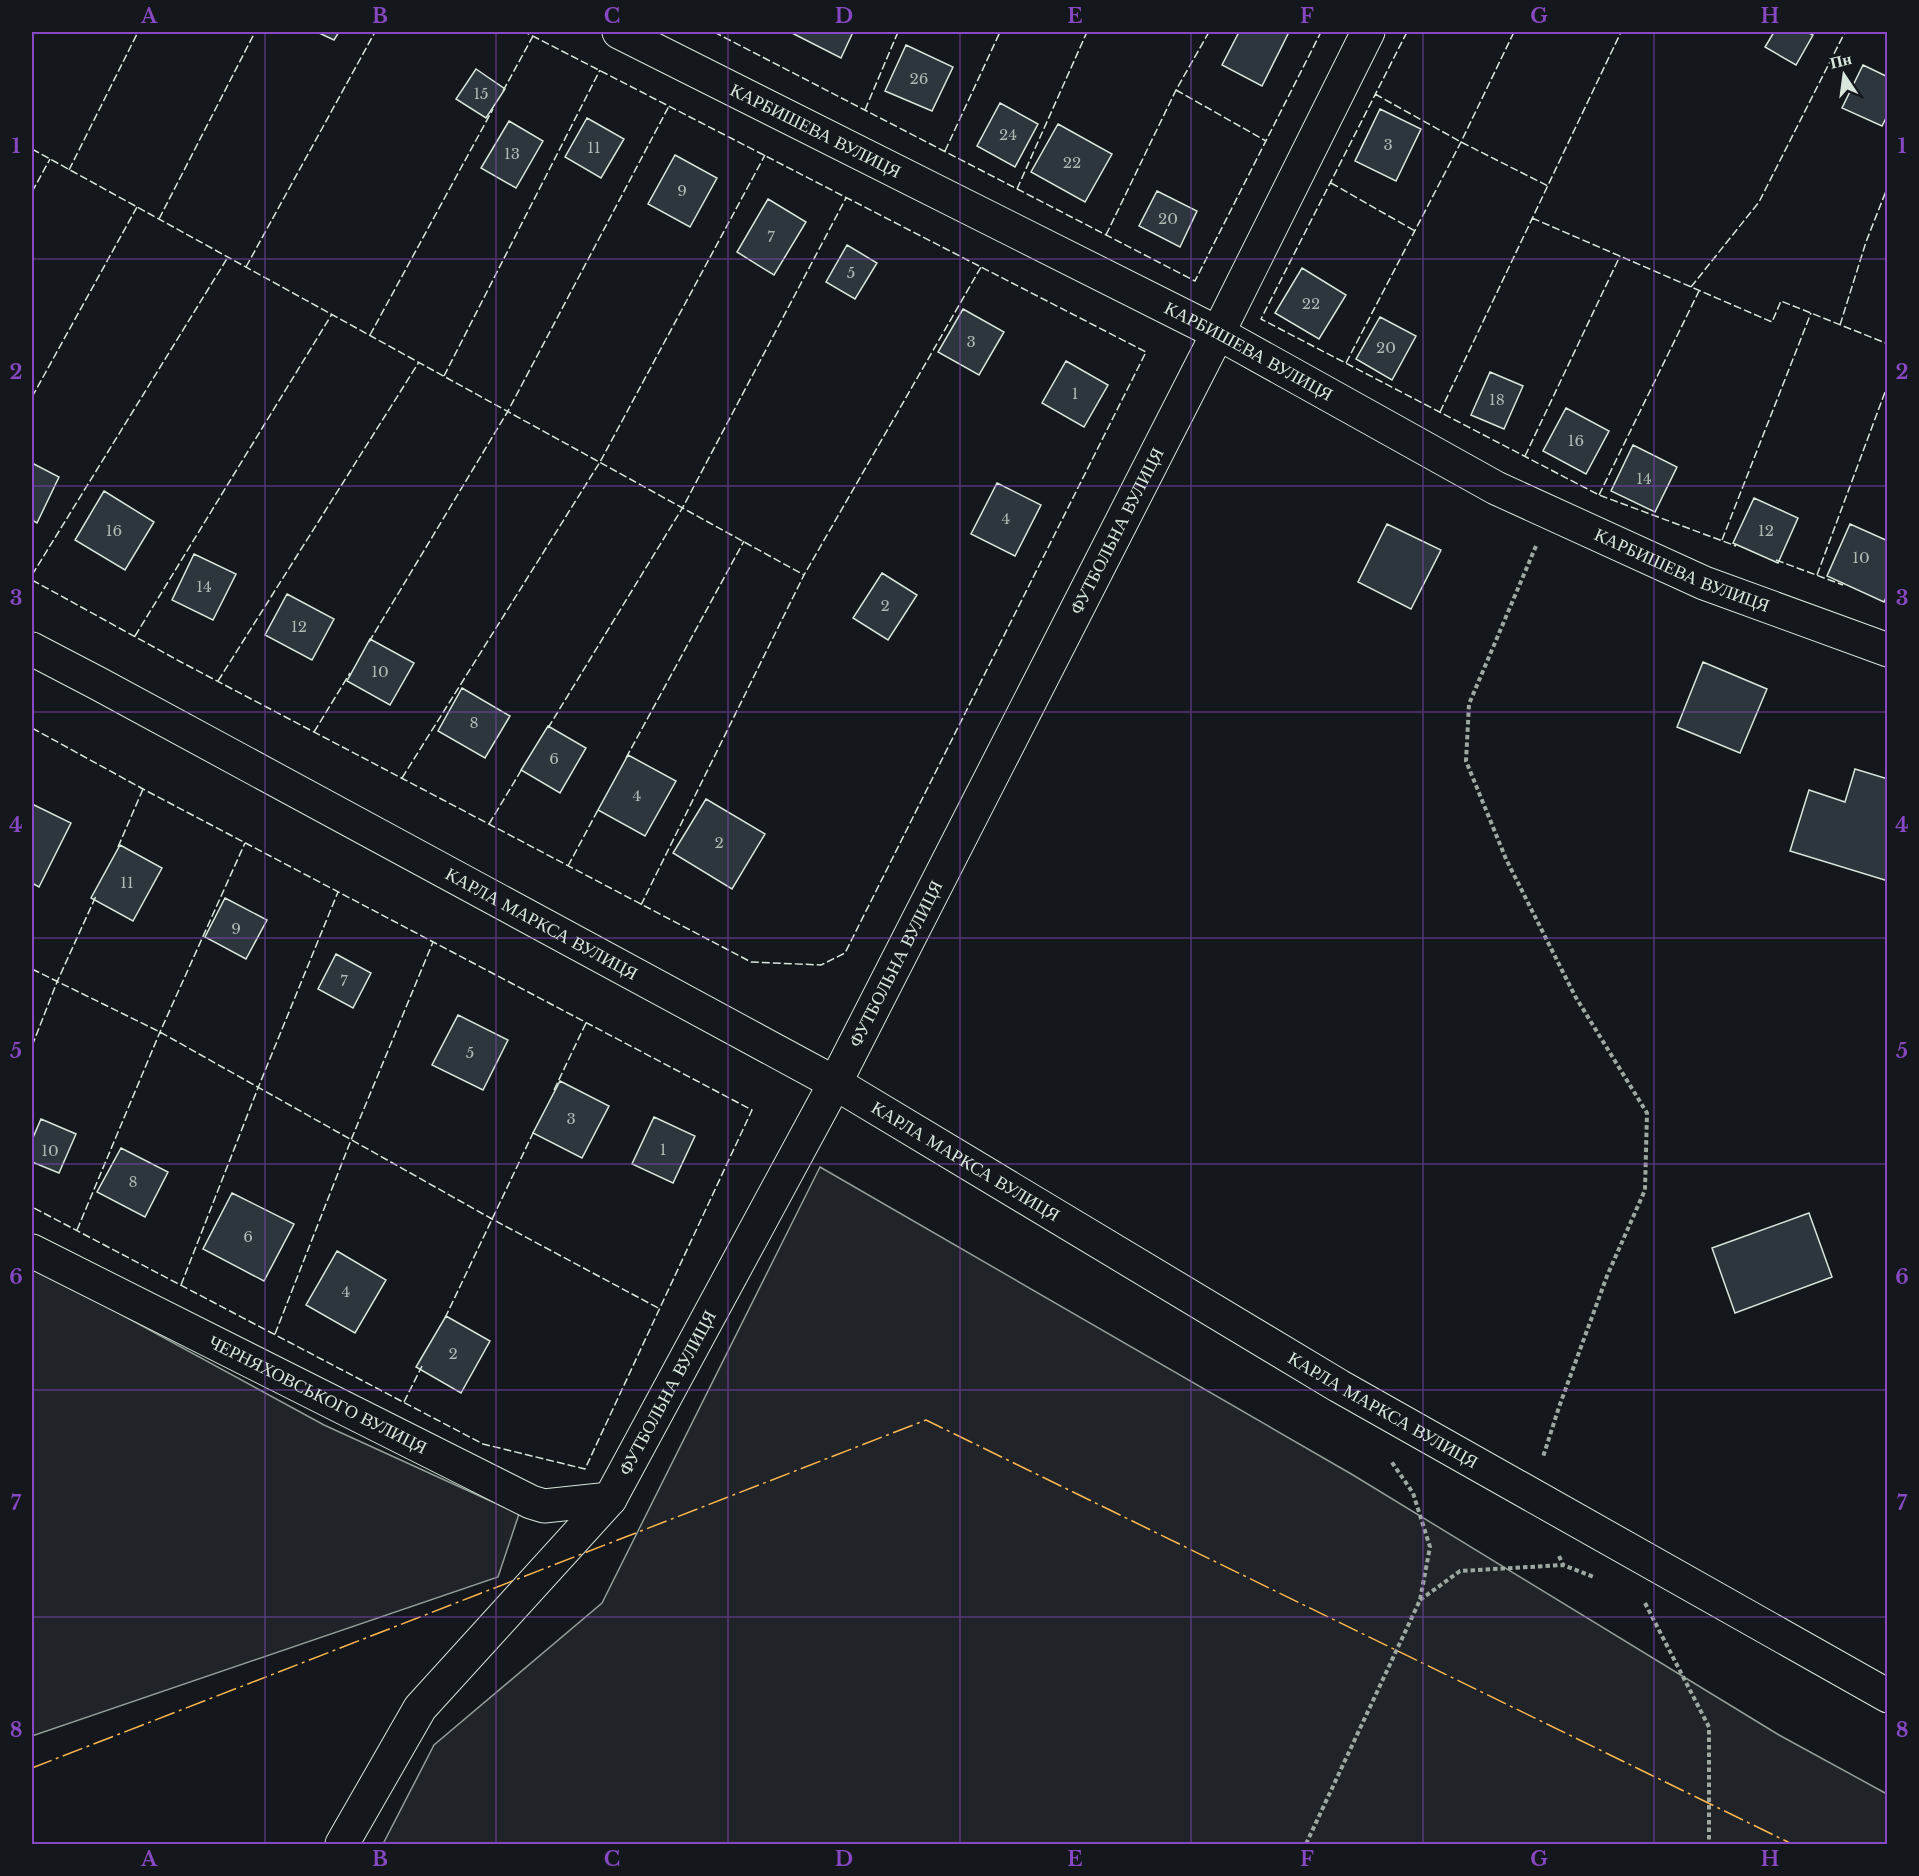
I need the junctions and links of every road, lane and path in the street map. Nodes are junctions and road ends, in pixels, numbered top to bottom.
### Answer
1 (619, 32) edge
2 (1368, 32) edge
3 (1218, 333) junction
4 (1550, 512) junction
5 (32, 649) edge
6 (1887, 650) edge
7 (835, 1083) junction
8 (32, 1251) edge
9 (1386, 1454) dead end
10 (1531, 1495) junction
11 (610, 1499) junction
12 (1596, 1578) dead end
13 (1641, 1596) dead end
14 (1420, 1600) junction
15 (1887, 1696) edge
16 (342, 1845) edge
17 (1306, 1845) edge
18 (1709, 1845) edge

1 - 3 street, КАРБИШЕВА ВУЛИЦЯ
2 - 3 street, ФУТБОЛЬНА ВУЛИЦЯ
3 - 4 street, КАРБИШЕВА ВУЛИЦЯ
3 - 7 street, ФУТБОЛЬНА ВУЛИЦЯ
4 - 6 street, КАРБИШЕВА ВУЛИЦЯ
4 - 10 path
5 - 7 street, КАРЛА МАРКСА ВУЛИЦЯ
7 - 10 street, КАРЛА МАРКСА ВУЛИЦЯ
7 - 11 street, ФУТБОЛЬНА ВУЛИЦЯ
8 - 11 street, ЧЕРНЯХОВСЬКОГО ВУЛИЦЯ
9 - 14 path
10 - 15 street, КАРЛА МАРКСА ВУЛИЦЯ
11 - 16 street, ФУТБОЛЬНА ВУЛИЦЯ
12 - 14 path
13 - 18 path
14 - 17 path

